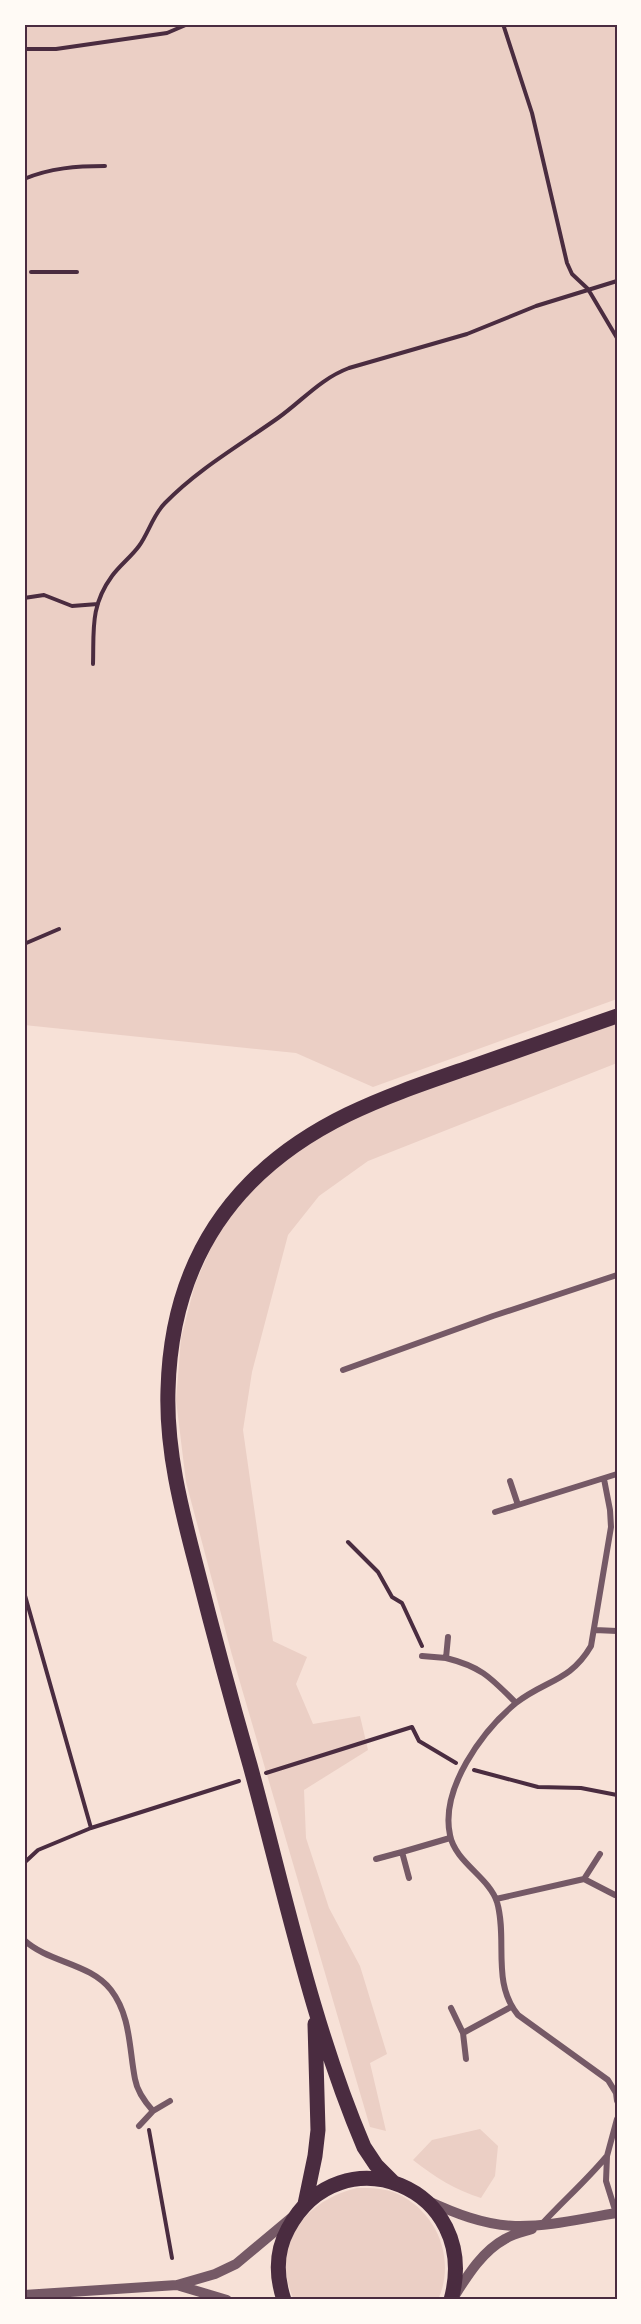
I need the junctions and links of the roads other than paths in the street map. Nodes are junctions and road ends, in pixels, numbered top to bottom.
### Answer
1 (617, 1016) edge
2 (617, 1275) edge
3 (343, 1370) dead end
4 (617, 1474) edge
5 (604, 1479) junction
6 (510, 1481) dead end
7 (518, 1505) junction
8 (495, 1512) dead end
9 (595, 1630) junction
10 (617, 1631) edge
11 (448, 1637) dead end
12 (422, 1656) road end
13 (446, 1658) junction
14 (516, 1703) junction
15 (450, 1838) junction
16 (402, 1852) junction
17 (600, 1854) dead end
18 (376, 1859) dead end
19 (409, 1878) dead end
20 (584, 1879) junction
21 (615, 1895) dead end
22 (496, 1899) junction
23 (24, 1940) edge
24 (512, 2007) junction
25 (451, 2008) dead end
26 (315, 2012) junction
27 (463, 2033) junction
28 (466, 2060) dead end
29 (170, 2101) dead end
30 (617, 2102) edge
31 (153, 2111) junction
32 (617, 2119) edge
33 (140, 2126) dead end
34 (607, 2156) junction
35 (394, 2183) junction
36 (426, 2200) junction
37 (300, 2210) junction
38 (617, 2213) edge
39 (540, 2226) junction
40 (177, 2285) junction
41 (24, 2295) edge
42 (227, 2300) edge
43 (284, 2300) edge
44 (451, 2300) edge

1 - 26 main road
2 - 3 street
4 - 5 street
5 - 7 street
5 - 9 street
6 - 7 street
7 - 8 street
9 - 10 street
9 - 14 street
11 - 13 street
12 - 13 street
13 - 14 street
14 - 15 street
15 - 16 street
15 - 22 street
16 - 18 street
16 - 19 street
17 - 20 street
20 - 21 street
20 - 22 street
22 - 24 street
23 - 31 street
24 - 27 street
24 - 30 street
25 - 27 street
26 - 35 main road
26 - 37 main road
27 - 28 street
29 - 31 street
31 - 33 street
32 - 34 street
34 - 38 street
34 - 39 street
35 - 36 main road
35 - 37 main road
36 - 39 street
36 - 44 main road
37 - 40 street
37 - 43 main road
38 - 39 street
39 - 44 street
40 - 41 street
40 - 42 street

